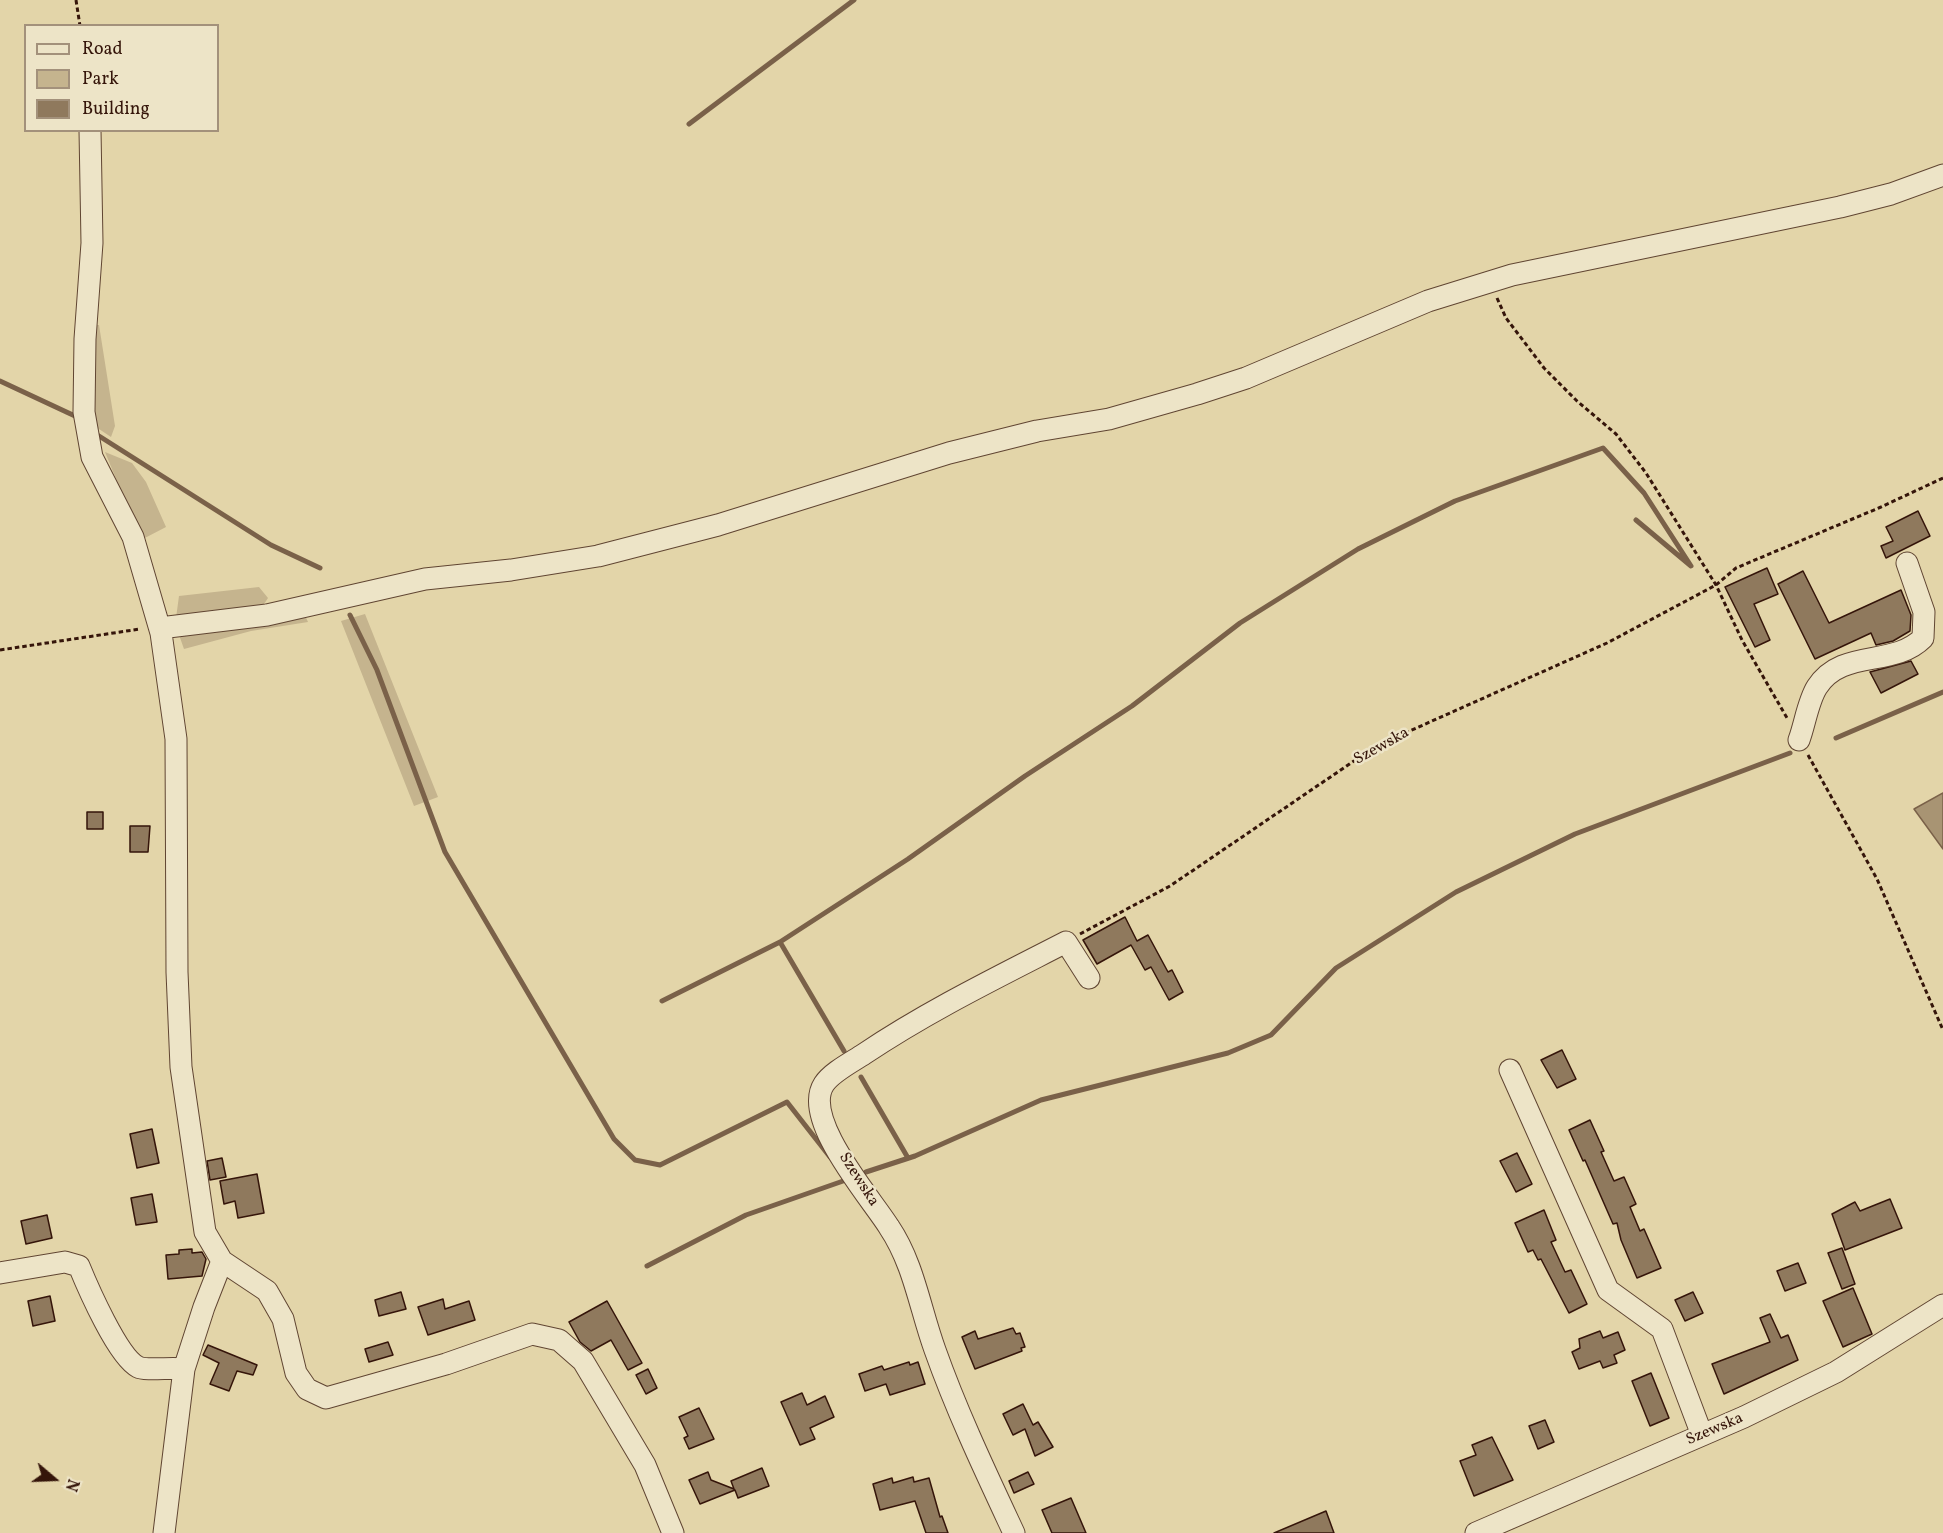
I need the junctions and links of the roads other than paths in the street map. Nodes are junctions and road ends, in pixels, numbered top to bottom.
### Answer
1 (90, 132) edge
2 (1943, 175) edge
3 (1907, 563) dead end
4 (160, 627) junction
5 (1799, 740) dead end
6 (1089, 978) dead end
7 (1510, 1070) dead end
8 (222, 1261) junction
9 (0, 1273) edge
10 (1943, 1305) edge
11 (184, 1369) junction
12 (1702, 1435) junction
13 (164, 1533) edge
14 (673, 1533) edge
15 (1014, 1533) edge
16 (1476, 1533) edge

1 - 4 street
2 - 4 street
3 - 5 street
4 - 8 street
6 - 15 street, Szewska
7 - 12 street
8 - 11 street
8 - 14 street
9 - 11 street
10 - 12 street, Szewska
11 - 13 street
12 - 16 street, Szewska

